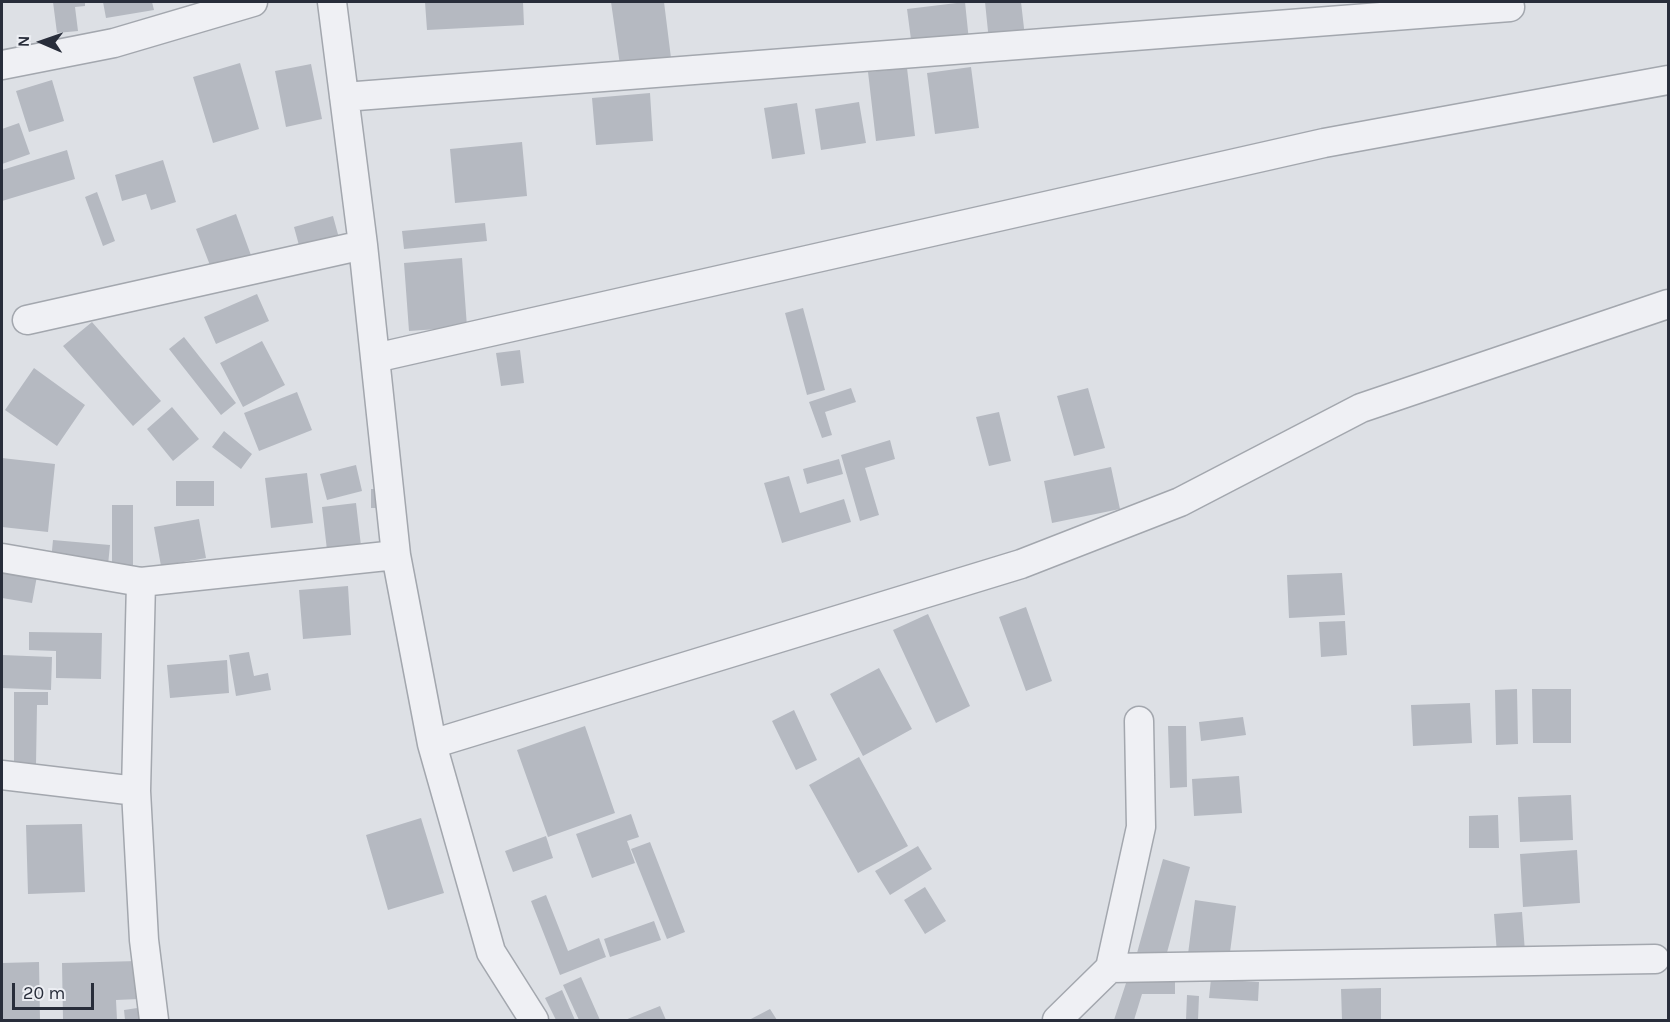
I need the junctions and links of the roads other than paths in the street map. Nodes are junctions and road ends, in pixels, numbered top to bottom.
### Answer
1 (253, 2) edge
2 (332, 2) edge
3 (1510, 7) dead end
4 (2, 65) edge
5 (1668, 81) edge
6 (344, 97) junction
7 (363, 244) junction
8 (1668, 304) edge
9 (27, 320) dead end
10 (375, 358) junction
11 (396, 555) junction
12 (2, 558) edge
13 (141, 582) junction
14 (1139, 721) dead end
15 (432, 744) junction
16 (2, 775) edge
17 (136, 791) junction
18 (1655, 958) dead end
19 (1110, 968) junction
20 (154, 1020) edge
21 (534, 1020) edge
22 (1057, 1020) edge

1 - 4 street
2 - 6 street
3 - 6 street
5 - 10 street
6 - 7 street
7 - 9 street
7 - 10 street
8 - 15 street
10 - 11 street
11 - 13 street
11 - 15 street
12 - 13 street
13 - 17 street
14 - 19 street
15 - 21 street
16 - 17 street
17 - 20 street
18 - 19 street
19 - 22 street

